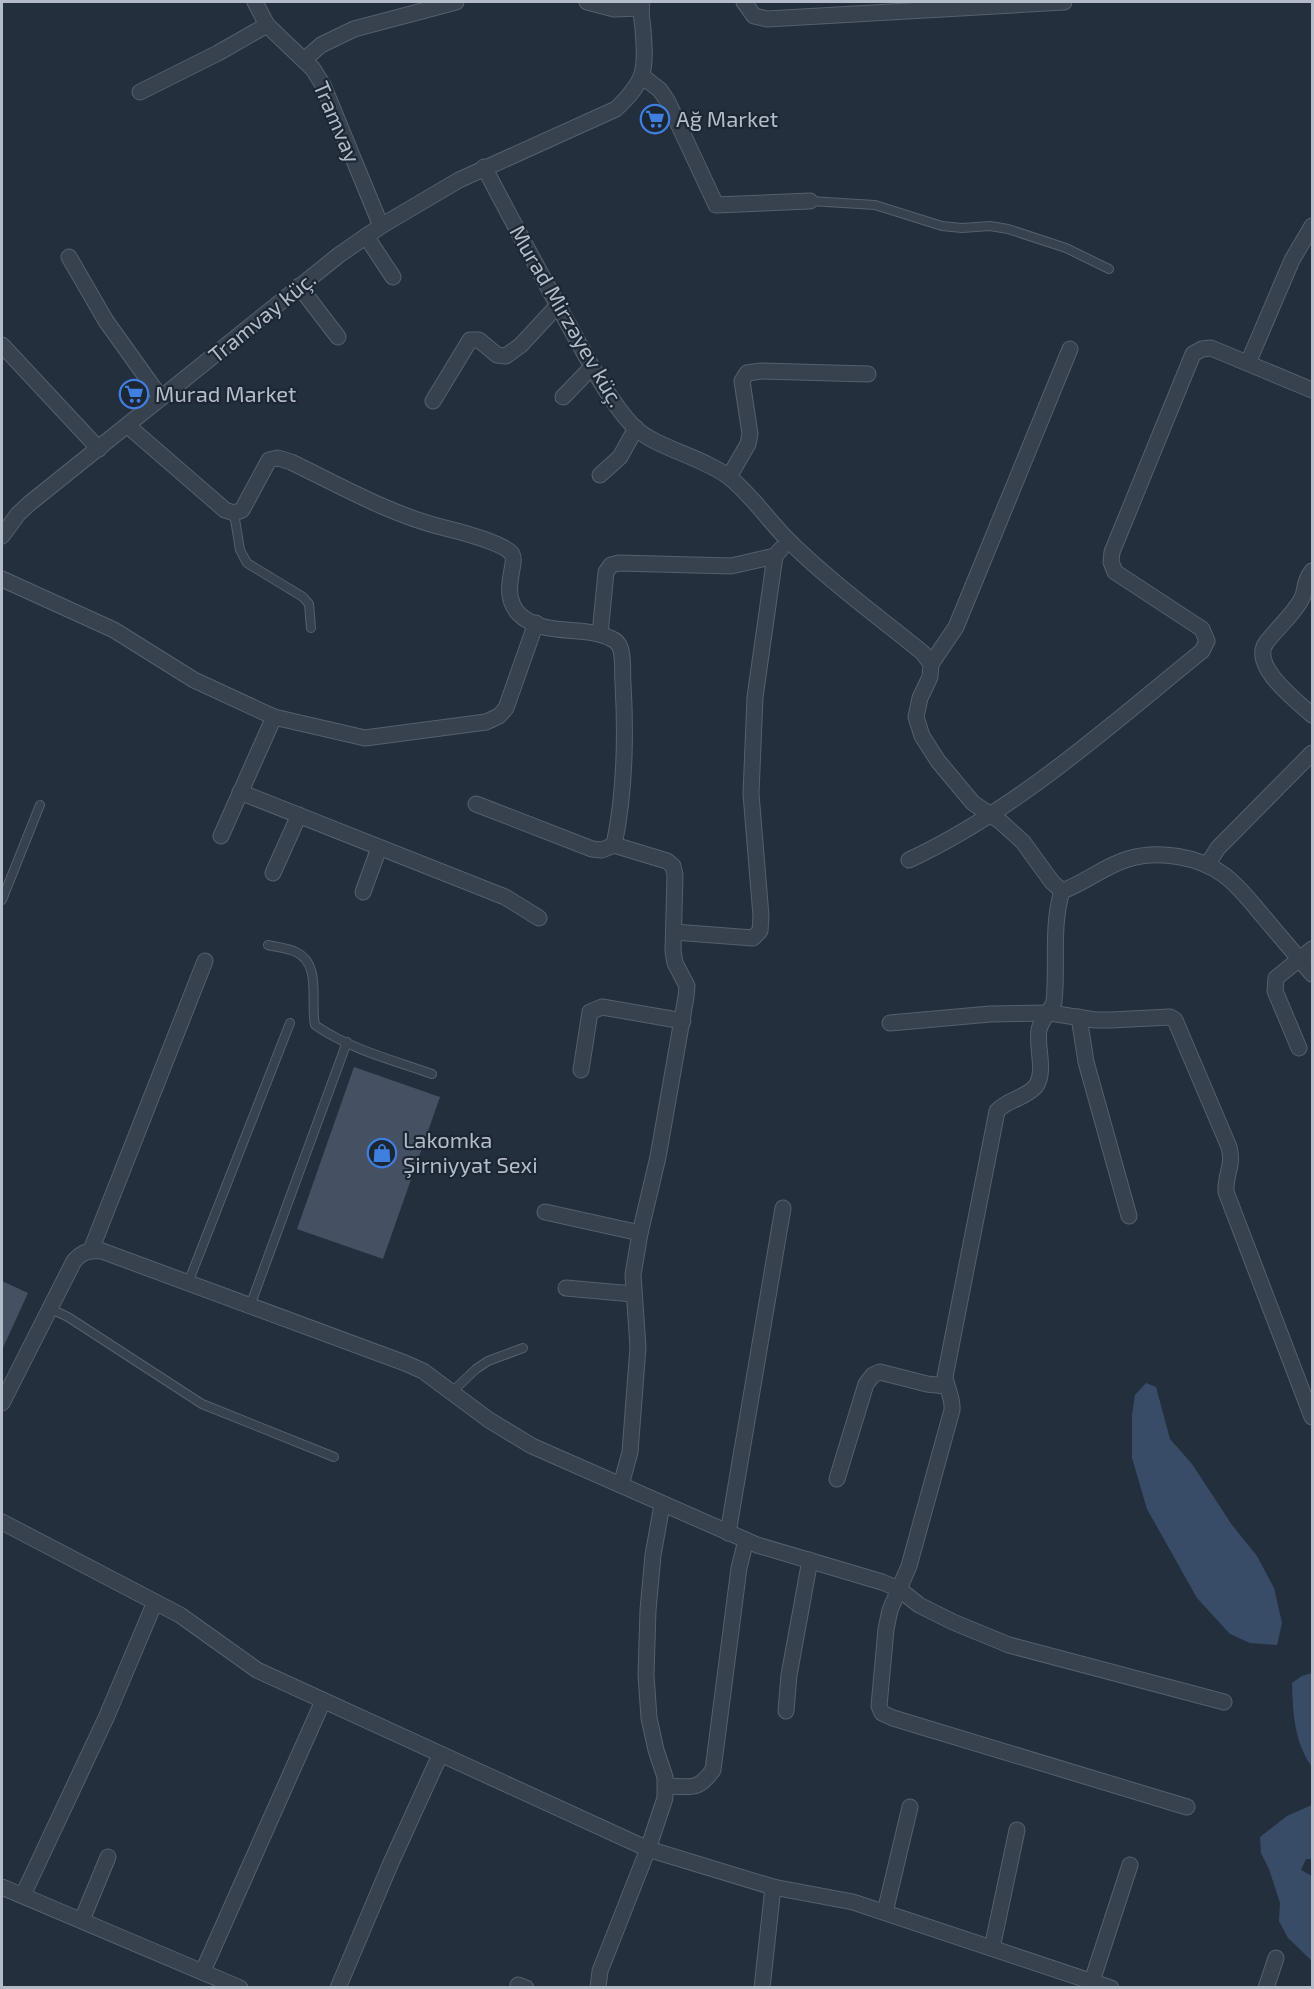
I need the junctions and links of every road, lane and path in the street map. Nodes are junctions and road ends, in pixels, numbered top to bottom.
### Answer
1 (255, 2) edge
2 (456, 2) edge
3 (587, 2) edge
4 (744, 2) edge
5 (1064, 2) edge
6 (641, 5) edge
7 (267, 25) junction
8 (304, 60) junction
9 (642, 76) junction
10 (140, 92) dead end
11 (484, 167) junction
12 (810, 201) joint
13 (381, 226) junction
14 (1312, 226) edge
15 (366, 236) junction
16 (69, 257) dead end
17 (1110, 269) dead end
18 (393, 277) dead end
19 (298, 286) junction
20 (558, 305) junction
21 (338, 337) dead end
22 (2, 345) edge
23 (1070, 349) dead end
24 (1248, 363) junction
25 (592, 367) junction
26 (868, 374) dead end
27 (1312, 390) edge
28 (563, 397) dead end
29 (161, 398) junction
30 (433, 401) dead end
31 (128, 426) junction
32 (636, 428) junction
33 (99, 449) junction
34 (600, 475) dead end
35 (729, 477) junction
36 (234, 513) junction
37 (2, 536) edge
38 (788, 540) junction
39 (776, 556) junction
40 (1312, 571) edge
41 (2, 579) edge
42 (536, 623) junction
43 (311, 628) dead end
44 (600, 634) junction
45 (931, 664) junction
46 (1312, 716) edge
47 (274, 717) junction
48 (1312, 753) edge
49 (240, 792) junction
50 (476, 804) dead end
51 (40, 805) dead end
52 (299, 815) junction
53 (990, 816) junction
54 (221, 836) dead end
55 (614, 845) junction
56 (379, 848) junction
57 (909, 860) dead end
58 (1207, 865) junction
59 (273, 873) dead end
60 (1062, 891) junction
61 (363, 892) dead end
62 (2, 900) edge
63 (539, 918) dead end
64 (674, 932) junction
65 (268, 945) dead end
66 (1312, 949) edge
67 (1300, 960) junction
68 (205, 961) dead end
69 (1312, 974) edge
70 (1050, 1013) junction
71 (1078, 1017) junction
72 (683, 1021) junction
73 (290, 1023) dead end
74 (890, 1023) dead end
75 (347, 1042) junction
76 (1299, 1048) dead end
77 (581, 1070) dead end
78 (432, 1074) dead end
79 (783, 1208) dead end
80 (545, 1212) dead end
81 (1129, 1216) dead end
82 (640, 1233) junction
83 (91, 1250) junction
84 (188, 1283) junction
85 (566, 1288) dead end
86 (633, 1294) junction
87 (250, 1306) junction
88 (49, 1308) junction
89 (523, 1348) dead end
90 (946, 1386) junction
91 (452, 1392) junction
92 (2, 1403) edge
93 (1312, 1417) edge
94 (334, 1457) dead end
95 (837, 1479) dead end
96 (621, 1485) junction
97 (662, 1505) junction
98 (2, 1522) edge
99 (728, 1533) junction
100 (746, 1540) junction
101 (810, 1560) junction
102 (899, 1589) junction
103 (155, 1602) junction
104 (323, 1701) junction
105 (1224, 1702) dead end
106 (786, 1711) dead end
107 (440, 1755) junction
108 (666, 1786) junction
109 (909, 1806) dead end
110 (1187, 1807) dead end
111 (1017, 1830) dead end
112 (648, 1849) junction
113 (108, 1857) dead end
114 (1130, 1865) dead end
115 (773, 1887) junction
116 (3, 1890) edge
117 (23, 1895) junction
118 (885, 1912) junction
119 (81, 1920) junction
120 (992, 1948) junction
121 (1276, 1958) dead end
122 (203, 1971) junction
123 (1092, 1981) junction
124 (240, 1988) edge
125 (338, 1988) edge
126 (597, 1988) edge
127 (762, 1988) edge
128 (1111, 1988) edge
129 (1266, 1988) edge

1 - 7 street, Tramvay
2 - 8 street
3 - 6 street
4 - 5 street
6 - 9 street
7 - 8 street, Tramvay
7 - 10 street
8 - 13 street, Tramvay
9 - 11 street, Tramvay küç.
9 - 12 street
11 - 13 street, Tramvay küç.
11 - 20 street, Murad Mirzəyev küç.
12 - 17 lane
13 - 15 street, Tramvay küç.
14 - 24 street
15 - 18 street
15 - 19 street, Tramvay küç.
16 - 29 street
19 - 21 street
19 - 29 street, Tramvay küç.
20 - 25 street, Murad Mirzəyev küç.
20 - 30 street
22 - 33 street
23 - 45 street
24 - 27 street
24 - 53 street
25 - 28 street
25 - 32 street, Murad Mirzəyev küç.
26 - 35 street
29 - 31 street, Tramvay küç.
31 - 33 street, Tramvay küç.
31 - 36 street
32 - 34 street
32 - 35 street, Murad Mirzəyev küç.
33 - 37 street, Tramvay küç.
35 - 38 street, Murad Mirzəyev küç.
36 - 42 street
36 - 43 lane
38 - 39 street
38 - 45 street, Murad Mirzəyev küç.
39 - 44 street
39 - 64 street
40 - 46 street
41 - 47 street
42 - 44 street
42 - 47 street
44 - 55 street
45 - 53 street
47 - 49 street
48 - 58 street
49 - 52 street
49 - 54 street
50 - 55 street
51 - 62 lane
52 - 56 street
52 - 59 street
53 - 57 street
53 - 60 street
55 - 64 street
56 - 61 street
56 - 63 street
58 - 60 street
58 - 67 street
60 - 70 street
64 - 72 street
65 - 75 lane
66 - 67 street
67 - 69 street
67 - 76 street
68 - 83 street
70 - 71 street
70 - 74 street
70 - 90 street
71 - 81 street
71 - 93 street
72 - 77 street
72 - 82 street
73 - 84 lane
75 - 78 lane
75 - 87 lane
79 - 99 street
80 - 82 street
82 - 86 street
83 - 84 street
83 - 88 street
84 - 87 street
85 - 86 street
86 - 96 street
87 - 91 street
88 - 92 street
88 - 94 lane
89 - 91 lane
90 - 95 street
90 - 102 street
91 - 96 street
96 - 97 street
97 - 99 street
97 - 108 street
98 - 103 street
99 - 100 street
100 - 101 street
100 - 108 street
101 - 102 street
101 - 106 street
102 - 105 street
102 - 110 street
103 - 104 street
103 - 117 street
104 - 107 street
104 - 122 street
107 - 112 street
107 - 125 street
108 - 112 street
109 - 118 street
111 - 120 street
112 - 115 street
112 - 126 street
113 - 119 street
114 - 123 street
115 - 118 street
115 - 127 street
116 - 117 street
117 - 119 street
118 - 120 street
119 - 122 street
120 - 123 street
121 - 129 street
122 - 124 street
123 - 128 street

